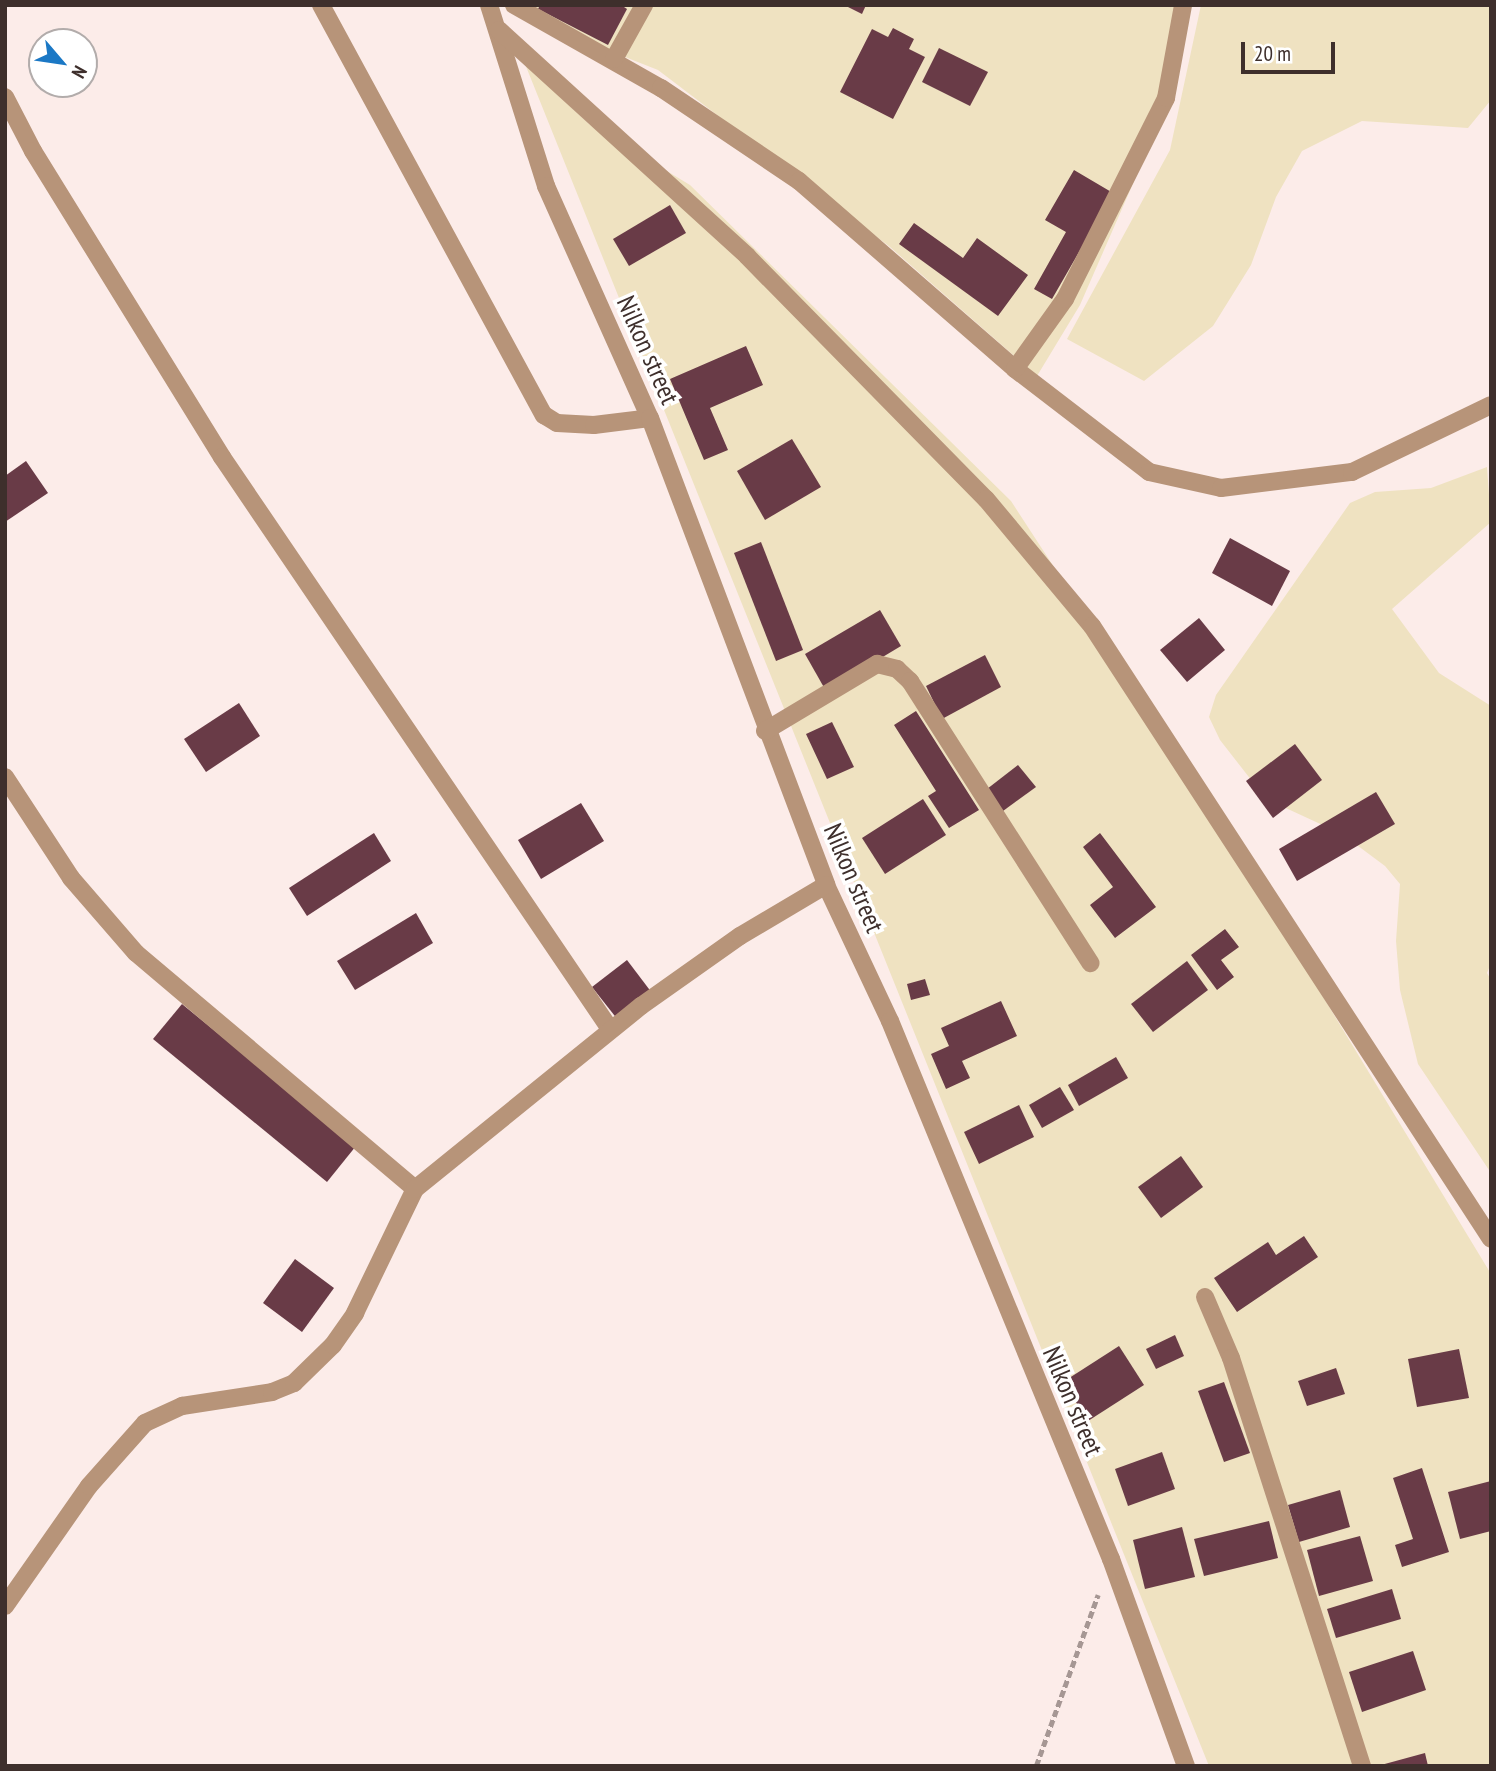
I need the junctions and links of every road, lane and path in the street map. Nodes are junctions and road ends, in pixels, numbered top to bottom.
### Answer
1 (321, 5) edge
2 (489, 5) edge
3 (514, 5) edge
4 (644, 5) edge
5 (1183, 5) edge
6 (499, 30) junction
7 (614, 59) junction
8 (5, 97) edge
9 (1015, 369) junction
10 (1491, 405) edge
11 (650, 418) junction
12 (765, 731) junction
13 (5, 777) edge
14 (826, 885) junction
15 (1090, 963) dead end
16 (610, 1029) junction
17 (415, 1189) junction
18 (1491, 1239) edge
19 (1205, 1297) dead end
20 (1111, 1559) junction
21 (5, 1606) edge
22 (1036, 1766) edge
23 (1186, 1766) edge
24 (1362, 1766) edge

1 - 11 street
2 - 6 street, Nilkon street
3 - 7 street
4 - 7 street
5 - 9 street
6 - 11 street, Nilkon street
6 - 18 street
7 - 9 street
8 - 16 street
9 - 10 street
11 - 12 street, Nilkon street
12 - 14 street, Nilkon street
12 - 15 street
13 - 17 street
14 - 16 street
14 - 20 street, Nilkon street
16 - 17 street
17 - 21 street
19 - 24 street
20 - 22 path
20 - 23 street, Nilkon street

